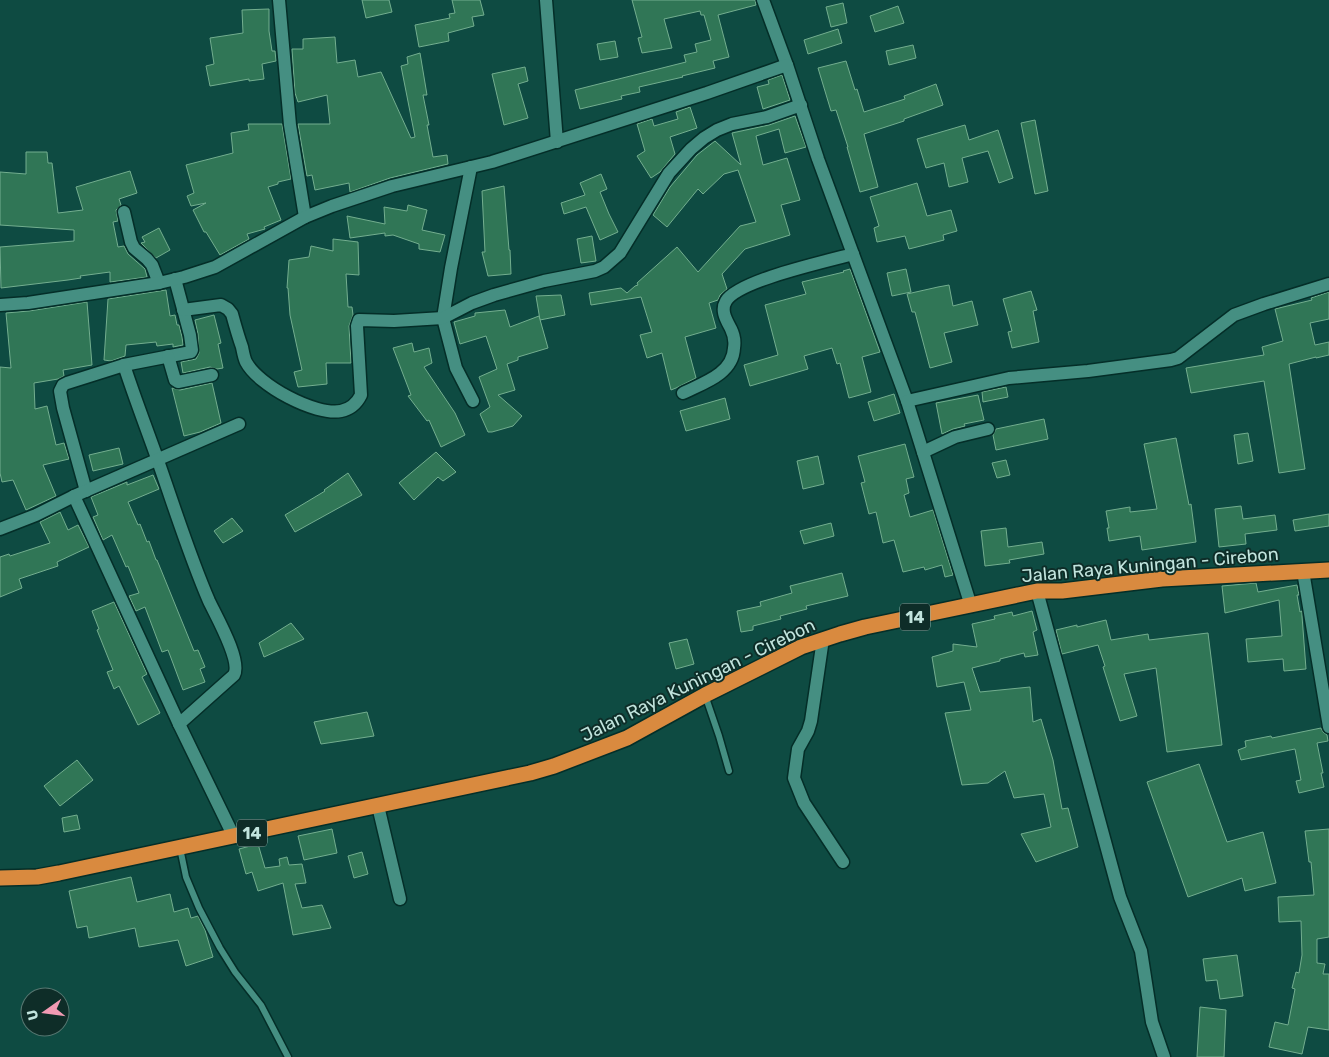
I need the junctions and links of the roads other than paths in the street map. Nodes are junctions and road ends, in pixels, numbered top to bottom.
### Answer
1 (279, 0) edge
2 (546, 0) edge
3 (763, 0) edge
4 (787, 65) junction
5 (800, 105) junction
6 (557, 142) junction
7 (471, 167) junction
8 (124, 212) dead end
9 (305, 218) junction
10 (853, 254) junction
11 (174, 279) junction
12 (159, 283) junction
13 (1329, 284) edge
14 (0, 304) edge
15 (183, 310) junction
16 (443, 318) junction
17 (168, 356) junction
18 (124, 365) junction
19 (212, 375) dead end
20 (683, 393) dead end
21 (473, 401) dead end
22 (907, 401) junction
23 (239, 424) dead end
24 (988, 429) dead end
25 (923, 452) junction
26 (158, 459) junction
27 (86, 491) junction
28 (74, 496) junction
29 (0, 528) edge
30 (1329, 570) edge
31 (1303, 571) junction
32 (1037, 591) junction
33 (971, 606) junction
34 (823, 639) junction
35 (1326, 684) edge
36 (705, 695) junction
37 (179, 724) junction
38 (1329, 727) edge
39 (729, 771) dead end
40 (378, 806) junction
41 (234, 837) junction
42 (180, 848) junction
43 (843, 862) dead end
44 (0, 878) edge
45 (400, 899) dead end
46 (288, 1057) edge
47 (1164, 1057) edge

1 - 9 street
2 - 6 street
3 - 4 street
4 - 5 street
4 - 6 street
5 - 10 street
5 - 16 street
6 - 7 street
7 - 9 street
7 - 16 street
8 - 12 street
9 - 11 street
10 - 20 street
10 - 22 street
11 - 12 street
11 - 15 street
12 - 14 street
13 - 22 street
15 - 16 street
15 - 17 street
16 - 21 street
17 - 18 street
17 - 19 street
18 - 26 street
18 - 27 street
22 - 25 street
23 - 26 street
24 - 25 street
25 - 33 street
26 - 27 street
26 - 37 street
27 - 28 street
28 - 29 street
28 - 37 street
30 - 31 highway, Jalan Raya Kuningan - Cirebon / 14
31 - 32 highway, Jalan Raya Kuningan - Cirebon / 14
31 - 35 street
32 - 33 highway, Jalan Raya Kuningan - Cirebon / 14
32 - 47 street
33 - 34 highway, Jalan Raya Kuningan - Cirebon / 14
34 - 36 highway, Jalan Raya Kuningan - Cirebon / 14
34 - 43 street
35 - 38 street
36 - 39 lane
36 - 40 highway, Jalan Raya Kuningan - Cirebon / 14
37 - 41 street
40 - 41 highway, Jalan Raya Kuningan - Cirebon / 14
40 - 45 street
41 - 42 highway, Jalan Raya Kuningan - Cirebon / 14
42 - 44 highway, Jalan Raya Kuningan - Cirebon / 14
42 - 46 lane

